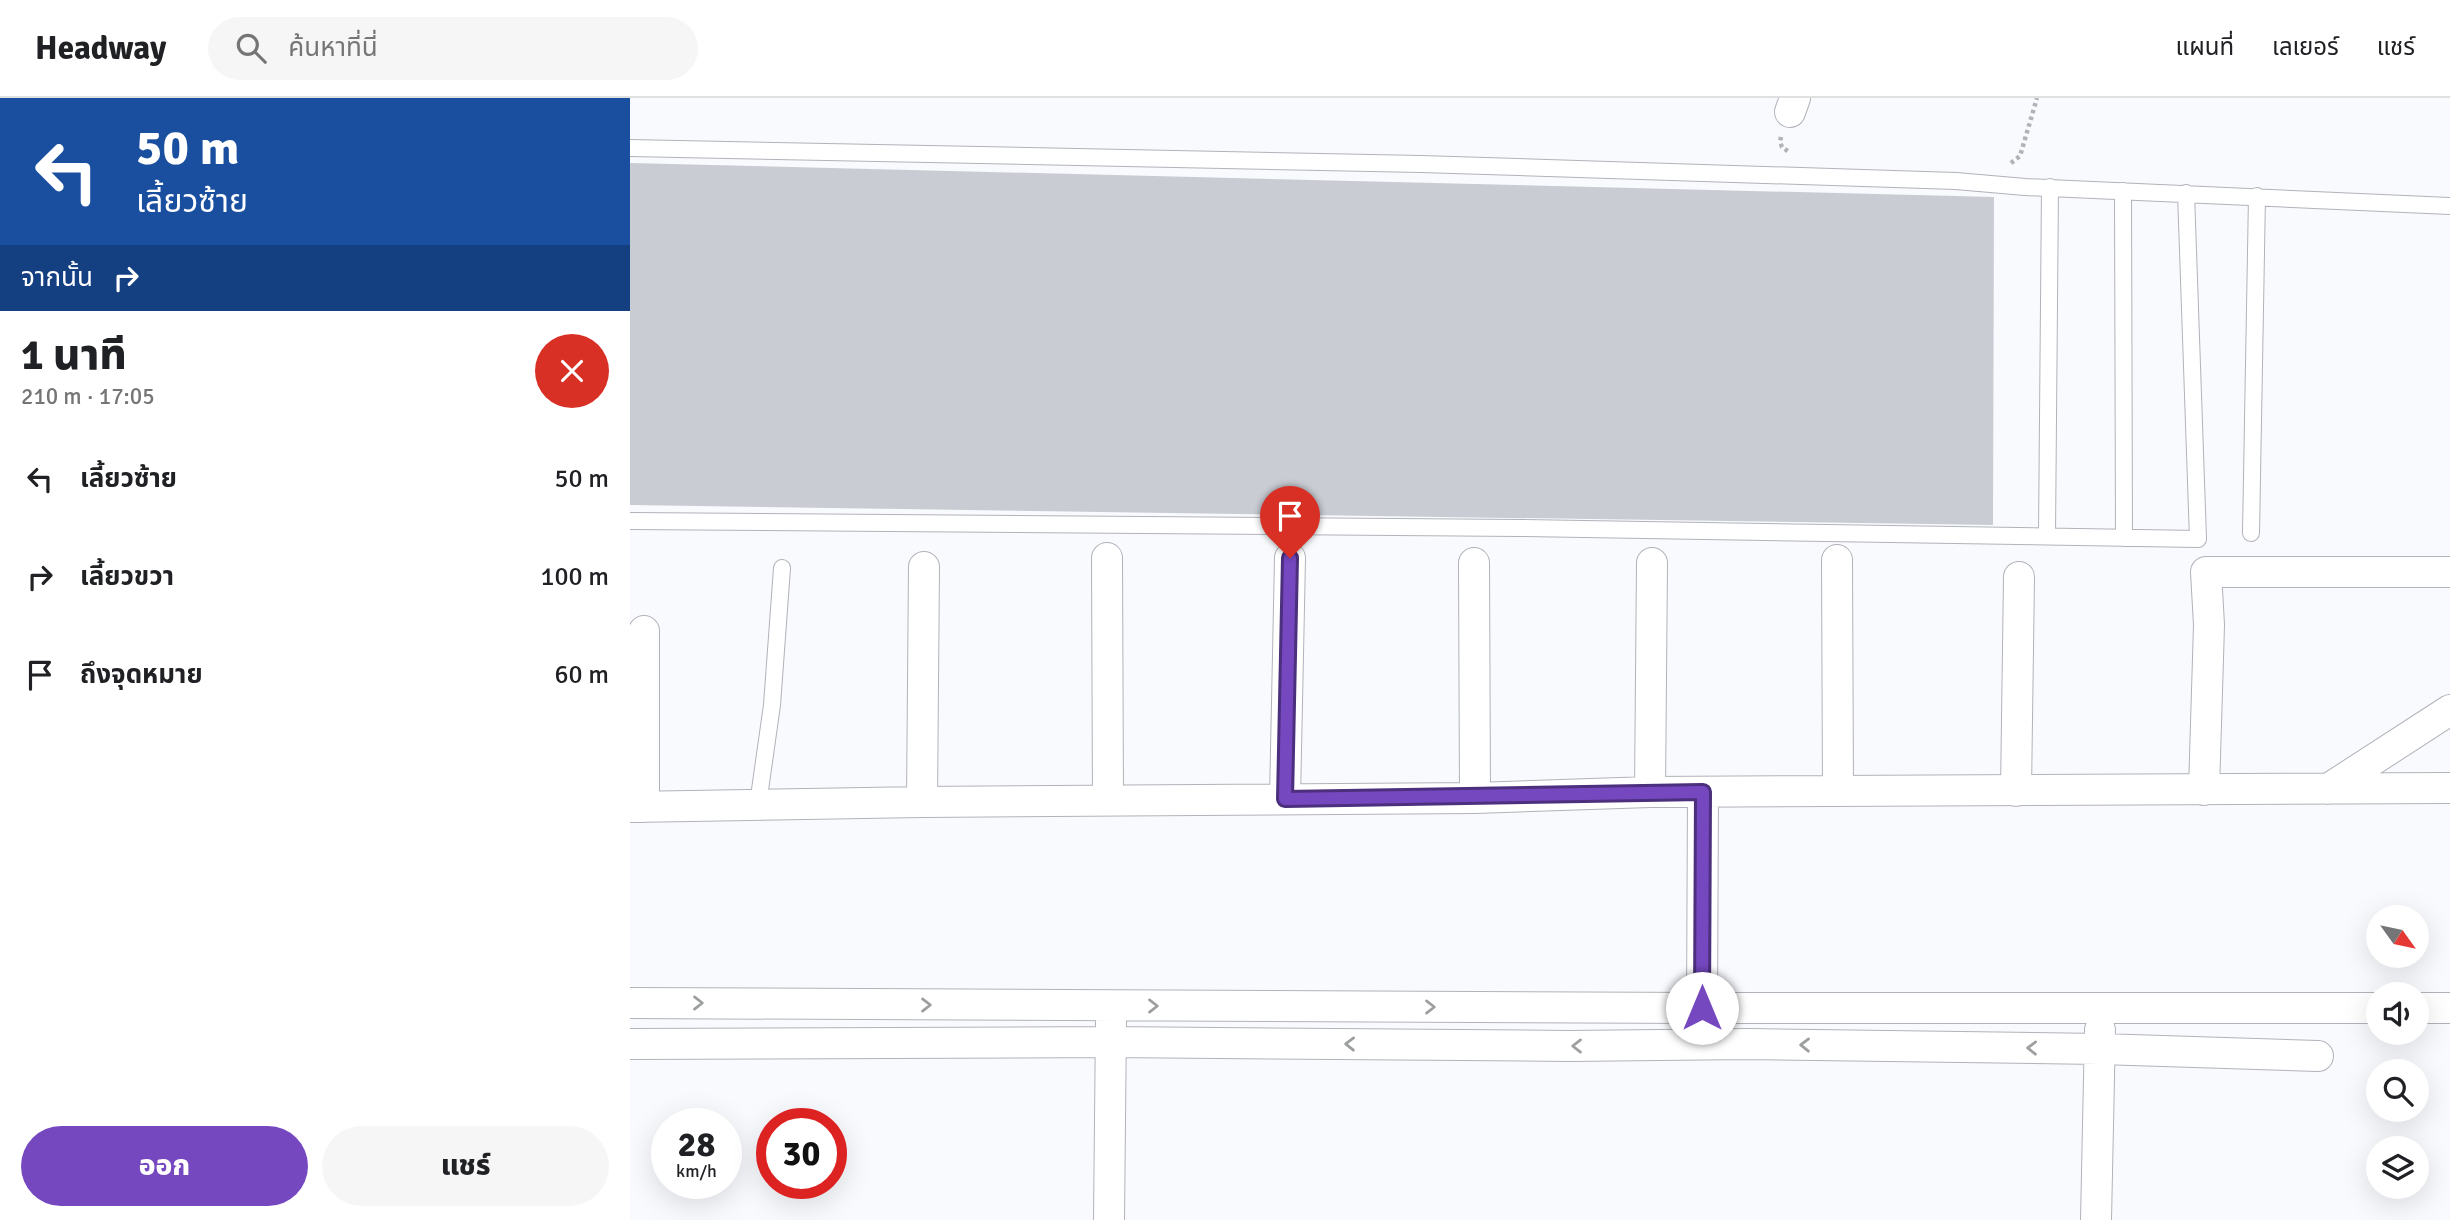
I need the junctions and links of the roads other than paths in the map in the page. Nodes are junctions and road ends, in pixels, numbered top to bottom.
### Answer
1 (630, 148) edge
2 (2050, 187) junction
3 (2123, 191) junction
4 (2186, 193) junction
5 (2257, 196) junction
6 (2450, 205) edge
7 (630, 521) edge
8 (2251, 533) dead end
9 (2047, 536) junction
10 (2124, 538) junction
11 (1107, 558) dead end
12 (1290, 558) dead end
13 (1837, 560) dead end
14 (1474, 563) dead end
15 (1652, 563) dead end
16 (924, 567) dead end
17 (782, 568) dead end
18 (2450, 572) edge
19 (2019, 577) dead end
20 (644, 631) dead end
21 (2450, 710) edge
22 (2450, 788) edge
23 (2328, 789) junction
24 (2204, 790) junction
25 (1838, 791) junction
26 (2016, 791) junction
27 (1650, 792) junction
28 (1703, 792) junction
29 (1475, 798) junction
30 (1285, 799) junction
31 (1108, 800) junction
32 (922, 802) junction
33 (758, 804) junction
34 (637, 807) edge
35 (630, 1003) edge
36 (1111, 1006) junction
37 (1702, 1008) junction
38 (2366, 1008) edge
39 (2429, 1008) edge
40 (2450, 1008) edge
41 (2099, 1009) junction
42 (1110, 1042) junction
43 (630, 1044) edge
44 (2100, 1049) junction
45 (2318, 1056) dead end
46 (1109, 1220) edge
47 (2096, 1220) edge

1 - 2 lane
2 - 3 lane
2 - 9 lane
3 - 4 lane
3 - 10 lane
4 - 5 lane
4 - 10 lane
5 - 6 lane
5 - 8 lane
7 - 9 lane
9 - 10 lane
11 - 31 street
12 - 30 street
13 - 25 street
14 - 29 street
15 - 27 street
16 - 32 street
17 - 33 lane
18 - 24 street
19 - 26 street
20 - 34 street
21 - 23 street
22 - 23 street
23 - 24 street
24 - 26 street
25 - 26 street
25 - 28 street
27 - 28 street
27 - 29 street
28 - 37 street
29 - 30 street
30 - 31 street
31 - 32 street
32 - 33 street
33 - 34 street
35 -> 36 street
36 -> 37 street
36 - 42 street
37 - 41 street
38 - 41 street
39 - 40 street
41 - 44 street
42 - 43 street
44 -> 42 street
42 - 46 street
44 - 45 street
44 - 47 street

